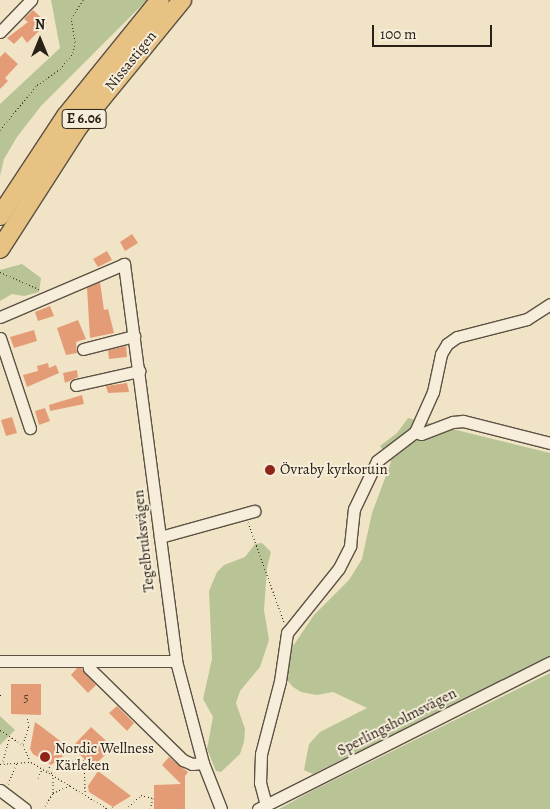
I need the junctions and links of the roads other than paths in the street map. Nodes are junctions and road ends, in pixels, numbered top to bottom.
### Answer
1 (31, 0) edge
2 (160, 0) edge
3 (182, 0) edge
4 (0, 32) edge
5 (0, 216) edge
6 (0, 249) edge
7 (550, 304) edge
8 (0, 317) edge
9 (134, 336) junction
10 (0, 338) edge
11 (83, 349) dead end
12 (139, 371) junction
13 (76, 385) dead end
14 (30, 428) dead end
15 (415, 432) junction
16 (550, 443) edge
17 (249, 513) road end
18 (160, 537) junction
19 (0, 661) edge
20 (176, 661) junction
21 (88, 662) junction
22 (550, 662) edge
23 (203, 763) junction
24 (3, 788) edge
25 (262, 807) edge
26 (25, 809) edge
27 (220, 809) edge

1 - 4 street
2 - 5 highway, Nissastigen / E 6.06
3 - 6 highway, Nissastigen / E 6.06
7 - 15 street
8 - 9 street, Tegelbruksvägen
9 - 11 street
9 - 12 street, Tegelbruksvägen
10 - 14 street
12 - 13 street
12 - 18 street, Tegelbruksvägen
15 - 16 street
15 - 25 street
17 - 18 street
18 - 20 street, Tegelbruksvägen
19 - 21 street
20 - 21 street
20 - 23 street, Tegelbruksvägen
21 - 23 street
22 - 25 street, Sperlingsholmsvägen
23 - 27 street, Tegelbruksvägen
24 - 26 street

